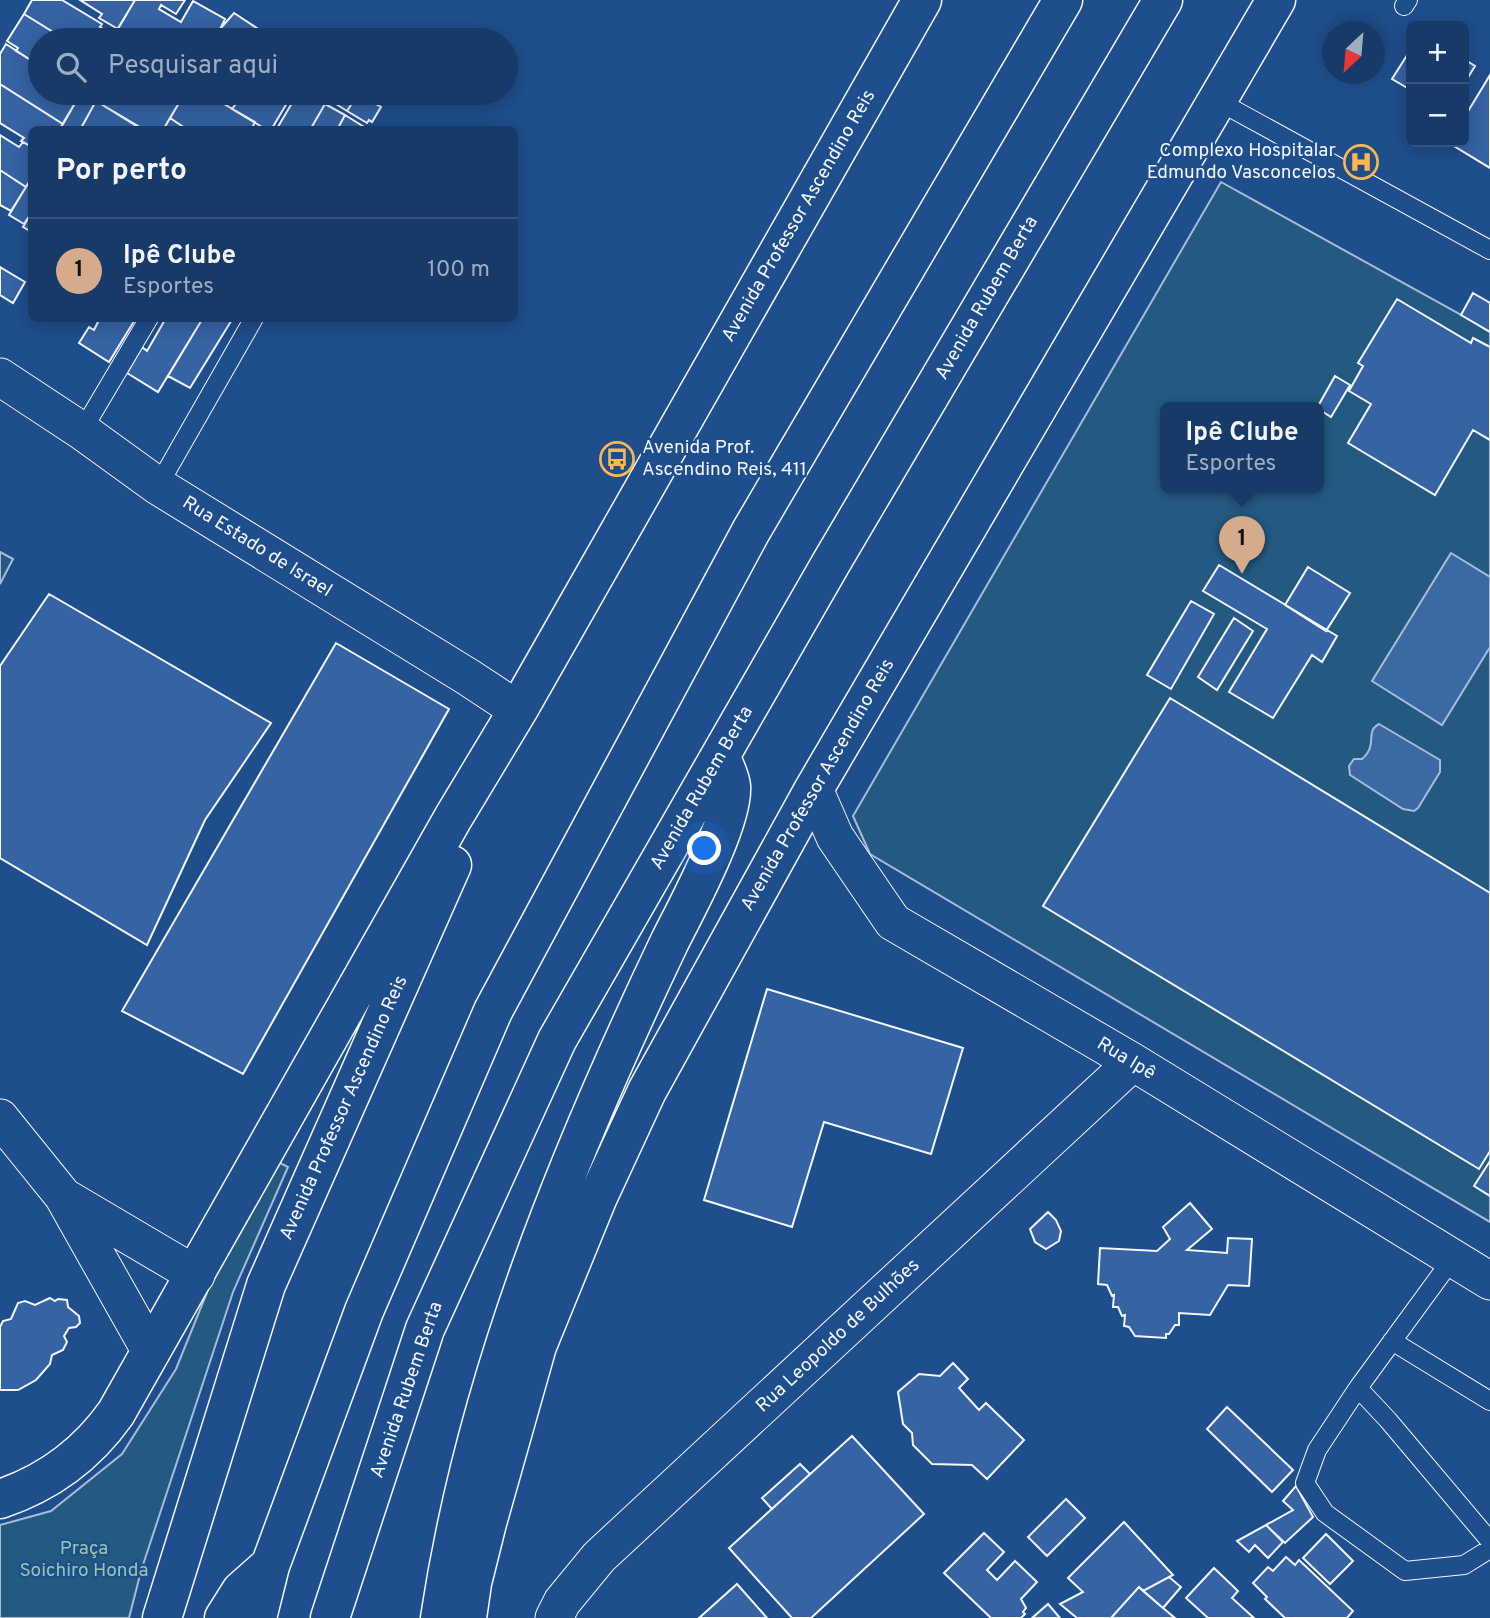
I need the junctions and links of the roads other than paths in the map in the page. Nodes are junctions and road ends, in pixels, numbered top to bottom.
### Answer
1 (922, 0) edge
2 (1063, 0) edge
3 (1163, 0) edge
4 (1276, 0) edge
5 (1218, 101) junction
6 (1490, 250) edge
7 (147, 322) edge
8 (252, 322) edge
9 (0, 377) edge
10 (82, 431) junction
11 (158, 486) junction
12 (518, 710) junction
13 (720, 756) junction
14 (814, 789) junction
15 (453, 818) junction
16 (1133, 1062) junction
17 (0, 1118) edge
18 (63, 1196) junction
19 (1453, 1258) junction
20 (196, 1275) junction
21 (1490, 1281) edge
22 (1392, 1341) junction
23 (151, 1352) junction
24 (1358, 1388) junction
25 (1490, 1401) edge
26 (0, 1499) edge
27 (1490, 1541) edge
28 (1490, 1549) edge
29 (270, 1566) junction
30 (162, 1618) edge
31 (223, 1618) edge
32 (257, 1618) edge
33 (330, 1618) edge
34 (440, 1618) edge
35 (467, 1618) edge
36 (554, 1618) edge

1 - 12 highway, Avenida Professor Ascendino Reis
2 - 29 highway
3 - 13 highway, Avenida Rubem Berta
4 - 5 highway, Avenida Professor Ascendino Reis
5 - 6 lane
5 - 14 highway, Avenida Professor Ascendino Reis
7 - 10 lane
8 - 11 lane
9 - 10 street, Rua Estado de Israel
10 - 11 street, Rua Estado de Israel
11 - 12 street, Rua Estado de Israel
12 - 15 highway, Avenida Professor Ascendino Reis
13 - 33 highway, Avenida Rubem Berta
13 - 34 highway
14 - 16 street, Rua Ipê
14 - 35 highway, Avenida Professor Ascendino Reis
15 - 20 highway
15 - 30 highway, Avenida Professor Ascendino Reis
16 - 19 street, Rua Ipê
16 - 36 street, Rua Leopoldo de Bulhões
17 - 18 street
18 - 20 street
18 - 23 street
19 - 21 street, Rua Ipê
19 - 22 lane
20 - 23 highway
22 - 24 lane
22 - 25 lane
23 - 26 highway
24 - 27 lane
24 - 28 lane
29 - 31 highway
29 - 32 highway

